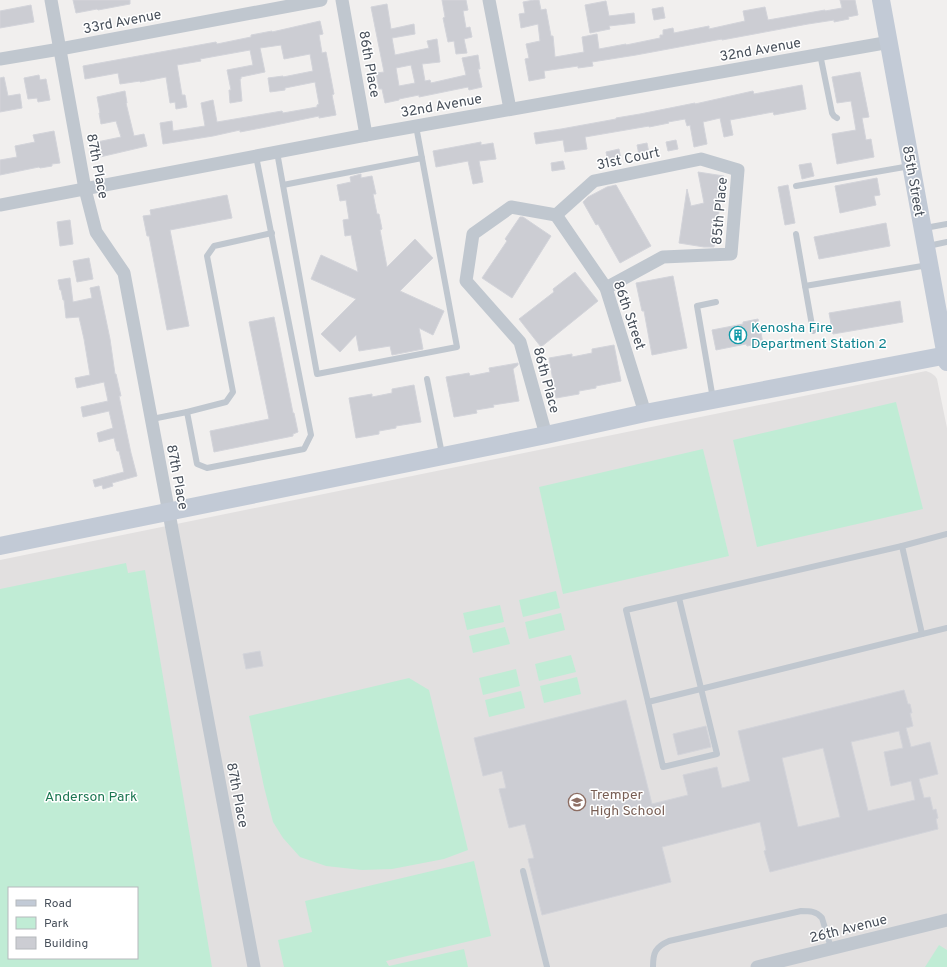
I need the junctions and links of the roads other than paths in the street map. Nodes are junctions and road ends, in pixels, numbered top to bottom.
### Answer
1 (51, 0) edge
2 (321, 0) edge
3 (342, 0) edge
4 (489, 0) edge
5 (881, 0) edge
6 (890, 42) junction
7 (60, 49) junction
8 (820, 54) junction
9 (0, 59) edge
10 (510, 109) junction
11 (837, 118) dead end
12 (416, 126) junction
13 (366, 135) junction
14 (277, 152) junction
15 (256, 156) junction
16 (422, 158) junction
17 (912, 166) junction
18 (738, 170) joint
19 (283, 185) junction
20 (796, 186) dead end
21 (85, 189) junction
22 (0, 205) edge
23 (556, 215) junction
24 (947, 224) edge
25 (923, 228) junction
26 (272, 233) junction
27 (796, 234) dead end
28 (947, 242) edge
29 (926, 246) junction
30 (929, 264) junction
31 (805, 286) junction
32 (606, 288) junction
33 (716, 302) dead end
34 (813, 331) dead end
35 (947, 358) edge
36 (427, 379) dead end
37 (713, 400) junction
38 (187, 412) junction
39 (645, 413) junction
40 (152, 420) junction
41 (546, 435) junction
42 (443, 456) junction
43 (169, 511) junction
44 (947, 534) edge
45 (0, 546) edge
46 (902, 546) junction
47 (680, 598) junction
48 (947, 628) edge
49 (922, 634) junction
50 (702, 688) junction
51 (648, 702) junction
52 (523, 871) dead end
53 (947, 920) edge
54 (831, 948) junction
55 (254, 967) edge
56 (547, 967) edge
57 (653, 967) edge
58 (757, 967) edge

1 - 7 street, 87th Place
2 - 7 street, 33rd Avenue
3 - 13 street, 86th Place
4 - 10 street
5 - 6 street, 85th Street
6 - 8 street, 32nd Avenue
6 - 17 street, 85th Street
7 - 9 street, 33rd Avenue
7 - 21 street, 87th Place
8 - 10 street, 32nd Avenue
8 - 11 lane
10 - 12 street, 32nd Avenue
12 - 13 street, 32nd Avenue
12 - 16 lane
13 - 14 street, 32nd Avenue
14 - 15 street, 32nd Avenue
14 - 19 lane
15 - 21 street, 32nd Avenue
15 - 26 lane
16 - 19 lane
16 - 19 lane
17 - 20 lane
17 - 25 street, 85th Street
18 - 23 street, 31st Court
18 - 32 street, 85th Place
21 - 22 street, 32nd Avenue
21 - 40 street, 87th Place
23 - 32 street, 86th Street
23 - 41 street, 86th Place
24 - 25 lane
25 - 29 street, 85th Street
26 - 38 lane
26 - 38 lane
27 - 31 lane
28 - 29 lane
29 - 30 street, 85th Street
30 - 31 lane
30 - 35 street, 85th Street
31 - 34 lane
32 - 39 street, 86th Street
33 - 37 lane
35 - 37 street
36 - 42 lane
37 - 39 street
38 - 40 lane
39 - 41 street
40 - 43 street, 87th Place
41 - 42 street
42 - 43 street
43 - 45 street
43 - 55 street, 87th Place
44 - 46 lane
46 - 47 lane
46 - 49 lane
47 - 50 lane
47 - 51 lane
48 - 49 lane
49 - 50 lane
50 - 51 lane
50 - 51 lane
52 - 56 lane
53 - 54 street, 26th Avenue
54 - 57 lane
54 - 58 street, 26th Avenue

